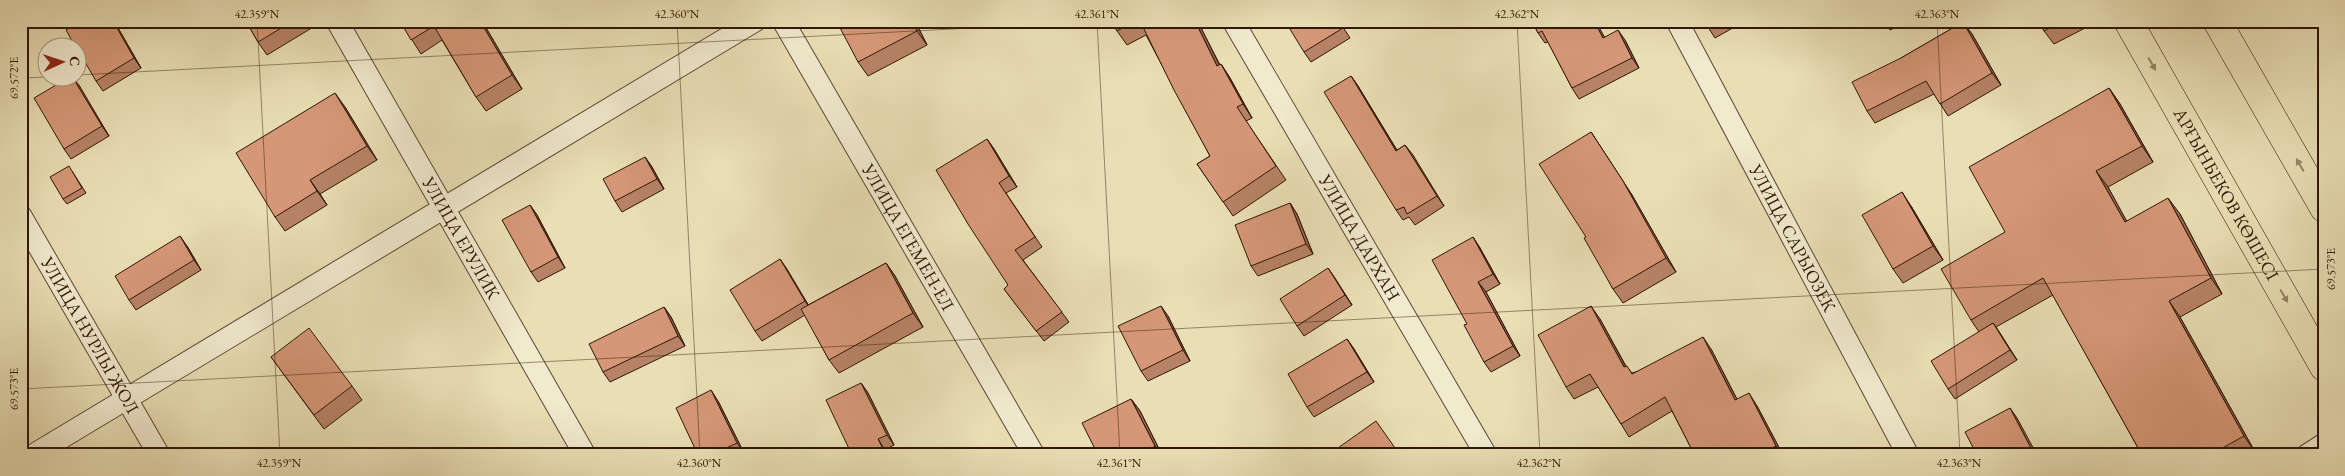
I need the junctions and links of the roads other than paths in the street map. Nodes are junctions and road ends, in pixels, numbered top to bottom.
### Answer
1 (337, 21) edge
2 (755, 21) edge
3 (783, 21) edge
4 (1233, 21) edge
5 (1677, 21) edge
6 (2128, 21) edge
7 (2217, 21) edge
8 (2324, 208) edge
9 (444, 209) junction
10 (21, 216) edge
11 (2320, 350) edge
12 (126, 398) junction
13 (2324, 444) edge
14 (33, 455) edge
15 (159, 455) edge
16 (585, 455) edge
17 (1034, 455) edge
18 (1486, 455) edge
19 (1908, 455) edge
20 (2307, 455) edge

1 - 9 street, УЛИЦА ЕРУЛИК
2 - 9 street
3 - 17 street, УЛИЦА ЕГЕМЕН-ЕЛ
4 - 18 street, УЛИЦА ДАРХАН
5 - 19 street, УЛИЦА САРЫОЗЕК
6 -> 11 main road, АРҒЫНБЕКОВ КӨШЕСІ
8 -> 7 main road
9 - 12 street
9 - 16 street, УЛИЦА ЕРУЛИК
10 - 12 street, УЛИЦА НУРЛЫ ЖОЛ
12 - 14 street
12 - 15 street, УЛИЦА НУРЛЫ ЖОЛ
13 - 20 street

